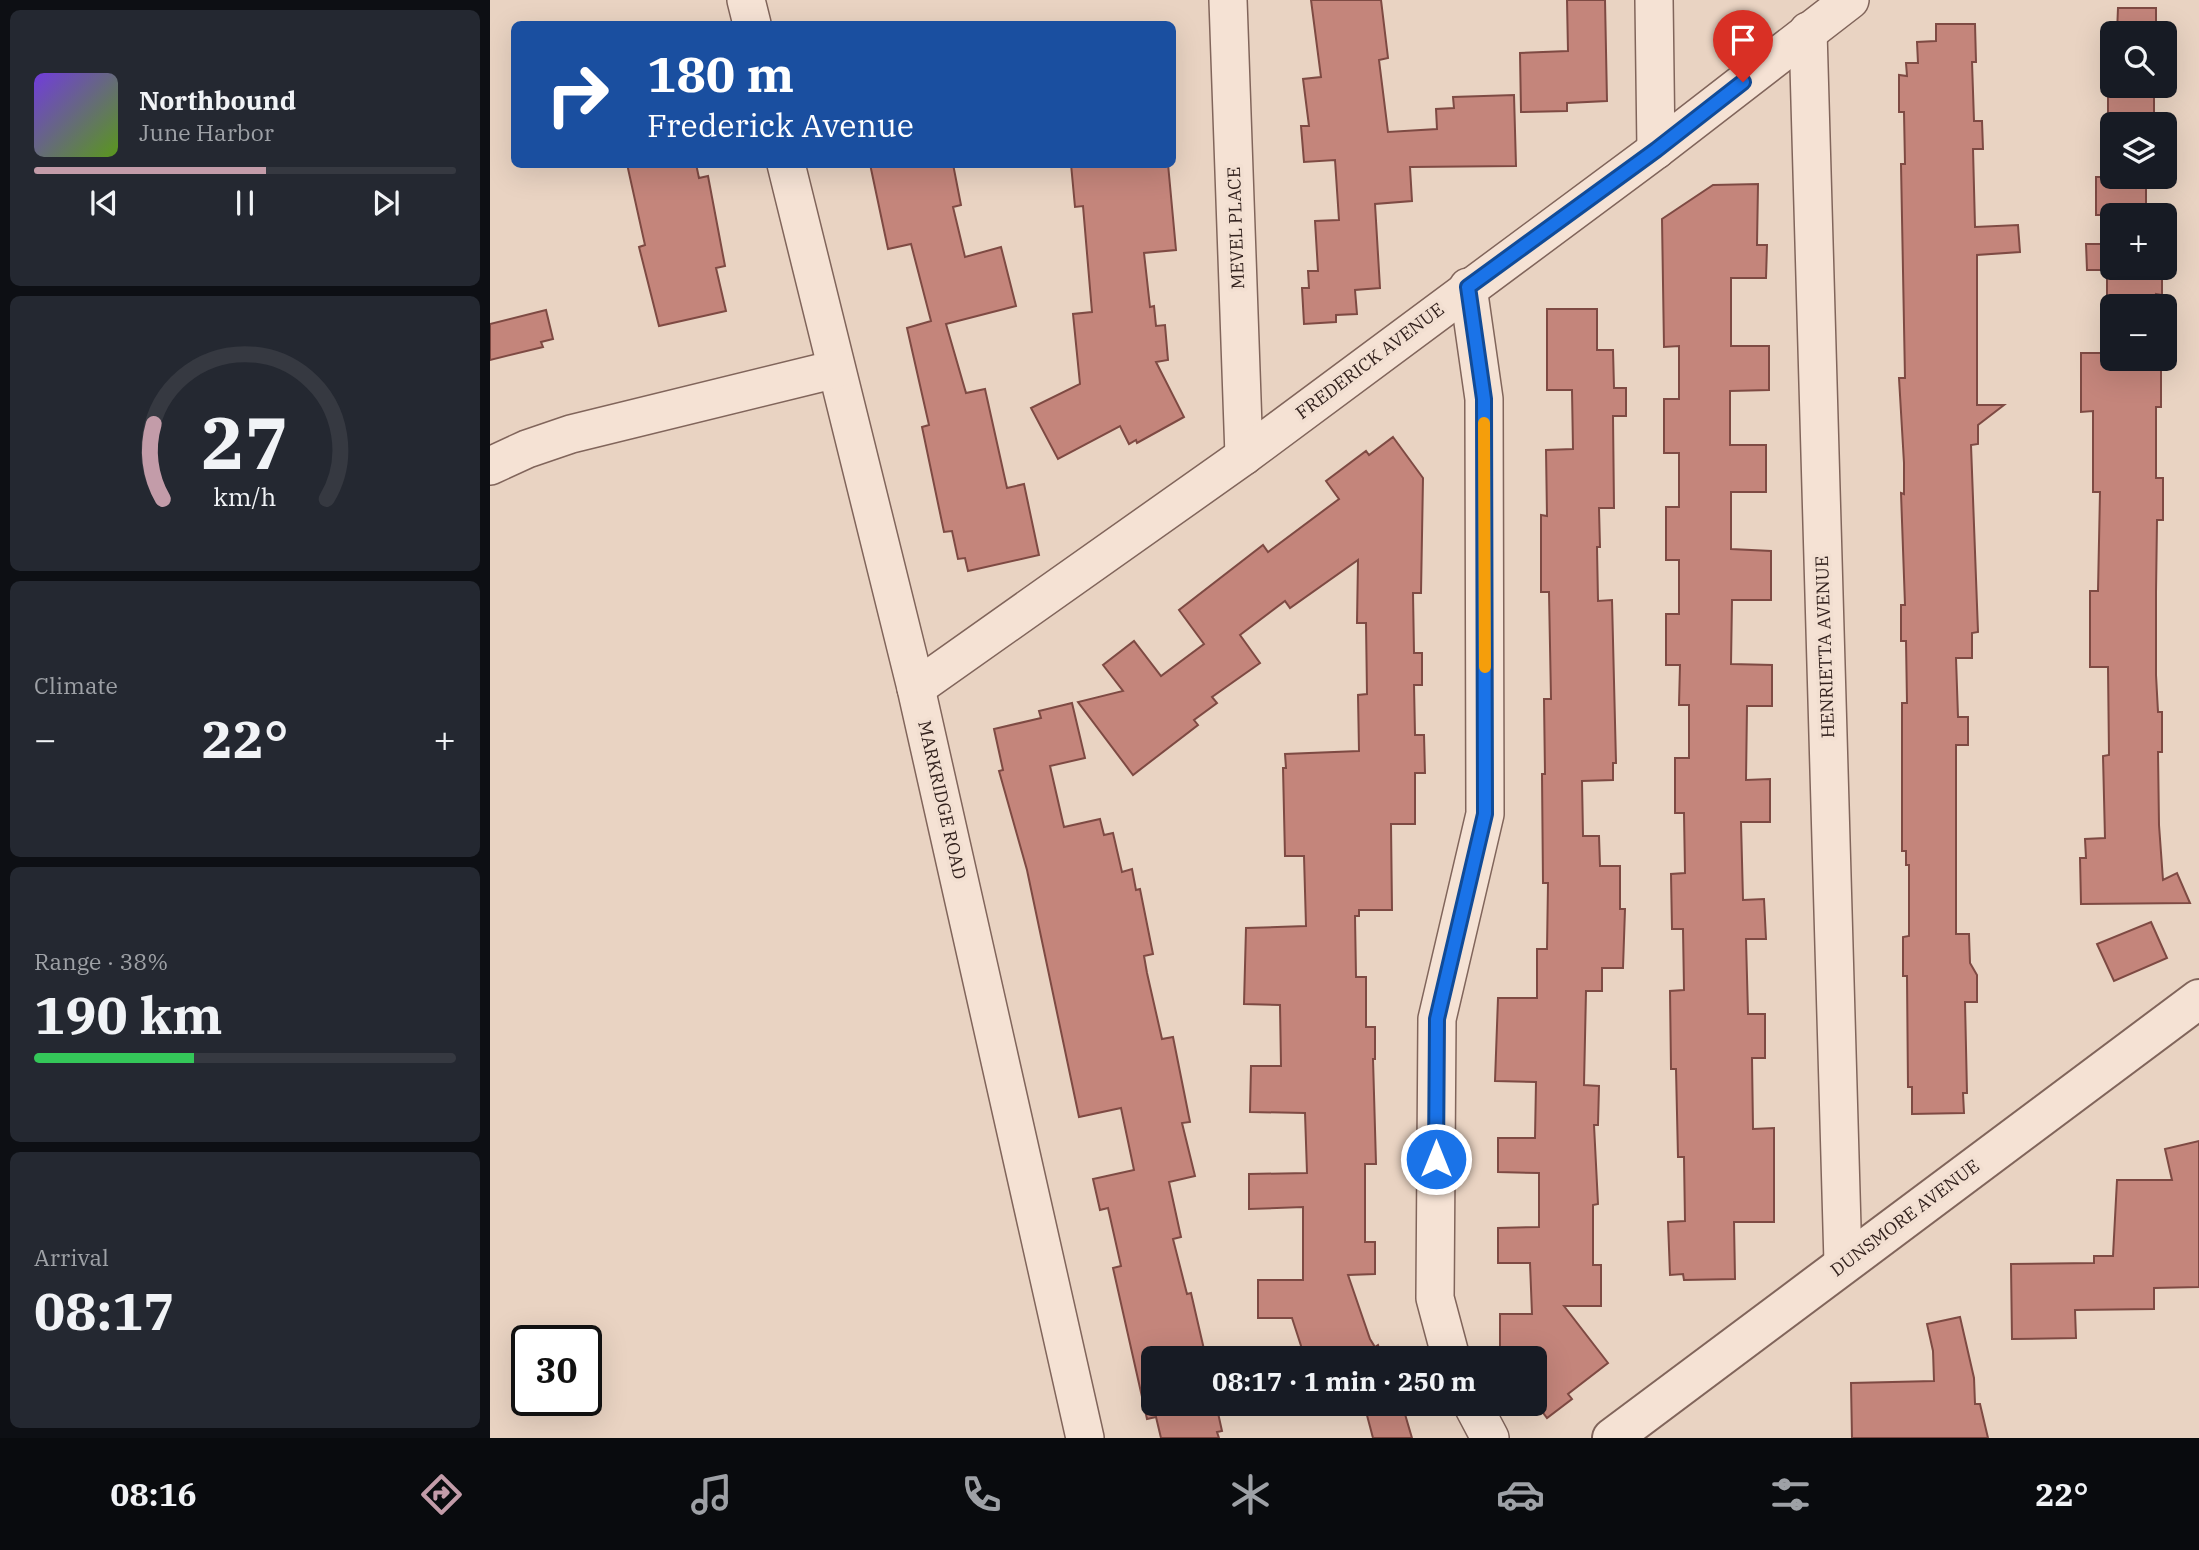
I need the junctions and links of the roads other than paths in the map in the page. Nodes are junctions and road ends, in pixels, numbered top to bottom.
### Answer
1 (746, 0) edge
2 (1228, 0) edge
3 (1654, 0) edge
4 (1850, 0) edge
5 (751, 21) edge
6 (1808, 31) junction
7 (1656, 150) junction
8 (787, 168) edge
9 (1468, 287) junction
10 (836, 369) junction
11 (1244, 456) junction
12 (490, 466) edge
13 (916, 688) junction
14 (2199, 999) edge
15 (1843, 1263) junction
16 (1448, 1346) edge
17 (1478, 1416) edge
18 (1085, 1438) edge
19 (1490, 1438) edge
20 (1612, 1438) edge

1 - 5 street
2 - 11 street, MEVEL PLACE
3 - 7 street
4 - 6 street, FREDERICK AVENUE
6 - 7 street, FREDERICK AVENUE
6 - 15 street, HENRIETTA AVENUE
7 - 9 street, FREDERICK AVENUE
8 - 10 street, MARKRIDGE ROAD
9 - 11 street, FREDERICK AVENUE
9 - 16 street
10 - 12 street
10 - 13 street, MARKRIDGE ROAD
11 - 13 street, FREDERICK AVENUE
13 - 18 street, MARKRIDGE ROAD
14 - 15 street, DUNSMORE AVENUE
15 - 20 street, DUNSMORE AVENUE
17 - 19 street

